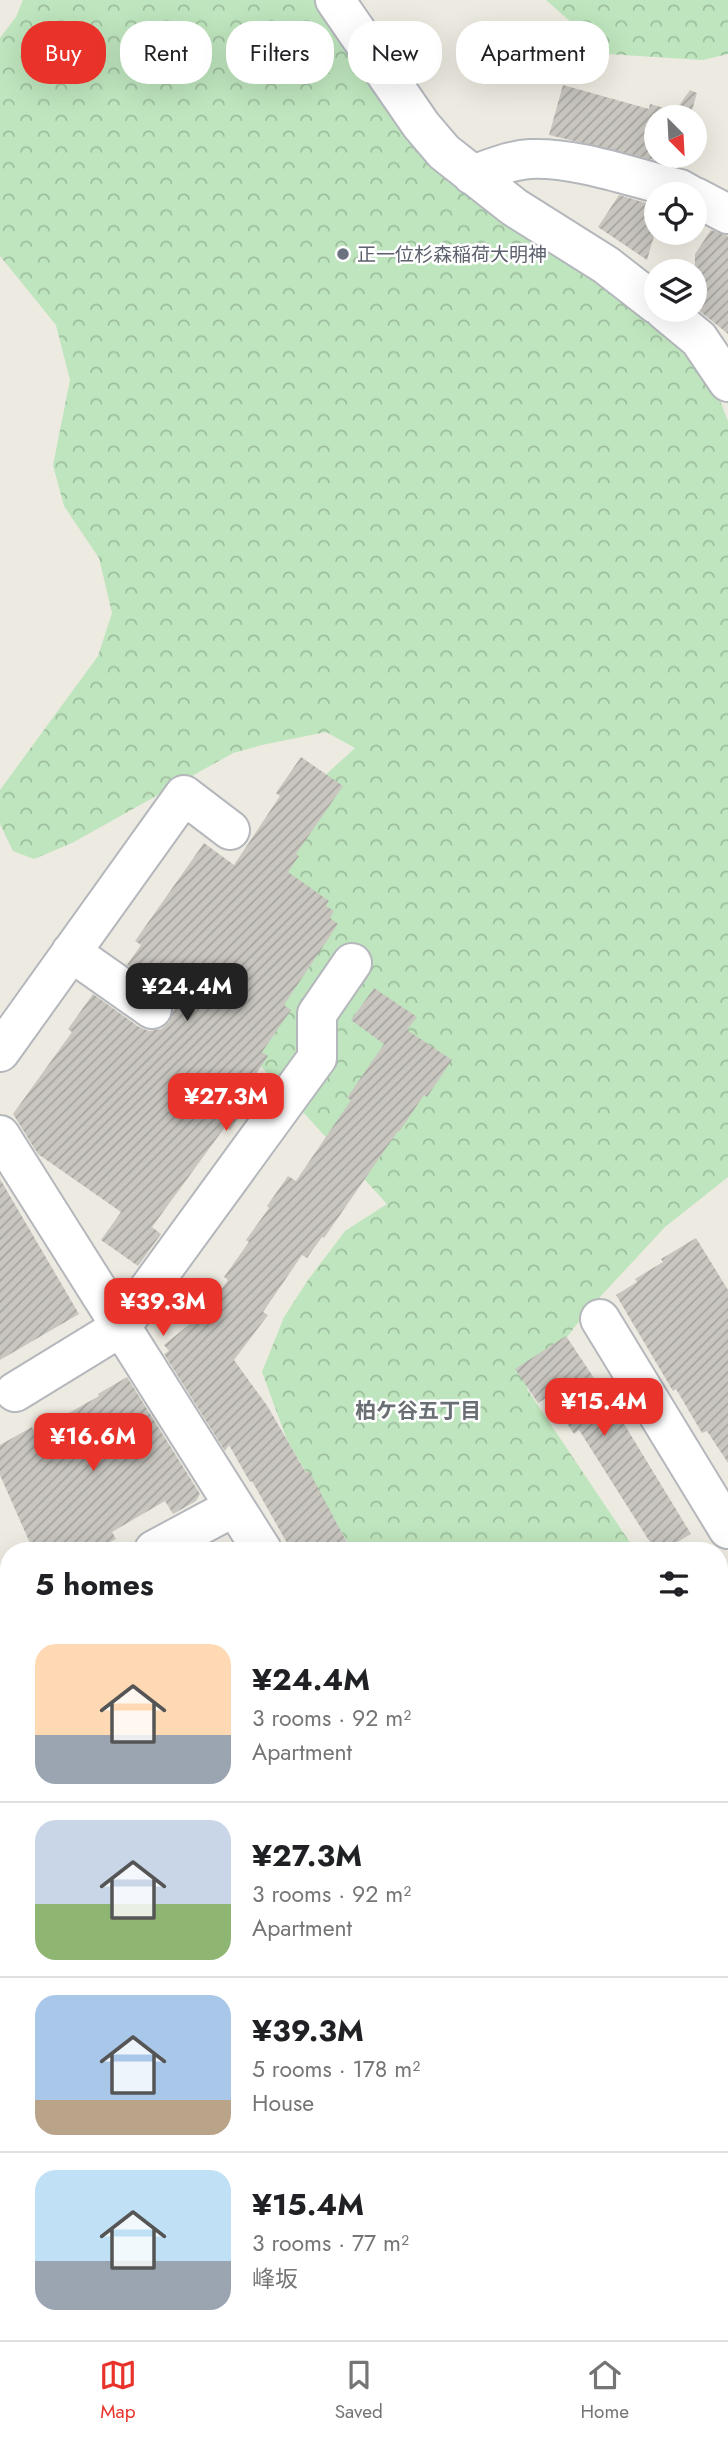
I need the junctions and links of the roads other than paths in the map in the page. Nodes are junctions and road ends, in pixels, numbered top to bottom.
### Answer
1 (335, 0) edge
2 (472, 175) junction
3 (651, 182) edge
4 (707, 203) edge
5 (728, 214) edge
6 (644, 295) edge
7 (678, 322) edge
8 (728, 382) edge
9 (230, 830) dead end
10 (72, 952) junction
11 (352, 963) dead end
12 (152, 1009) dead end
13 (0, 1052) edge
14 (5, 1153) edge
15 (600, 1319) dead end
16 (121, 1327) junction
17 (15, 1392) dead end
18 (234, 1507) junction
19 (728, 1529) edge
20 (169, 1542) edge
21 (257, 1542) edge

1 - 2 street
2 - 3 street
2 - 6 street
4 - 5 street
7 - 8 street
9 - 10 street
10 - 12 street
10 - 13 street
11 - 16 street
14 - 16 street
15 - 19 street
16 - 17 street
16 - 18 street
18 - 20 street
18 - 21 street

